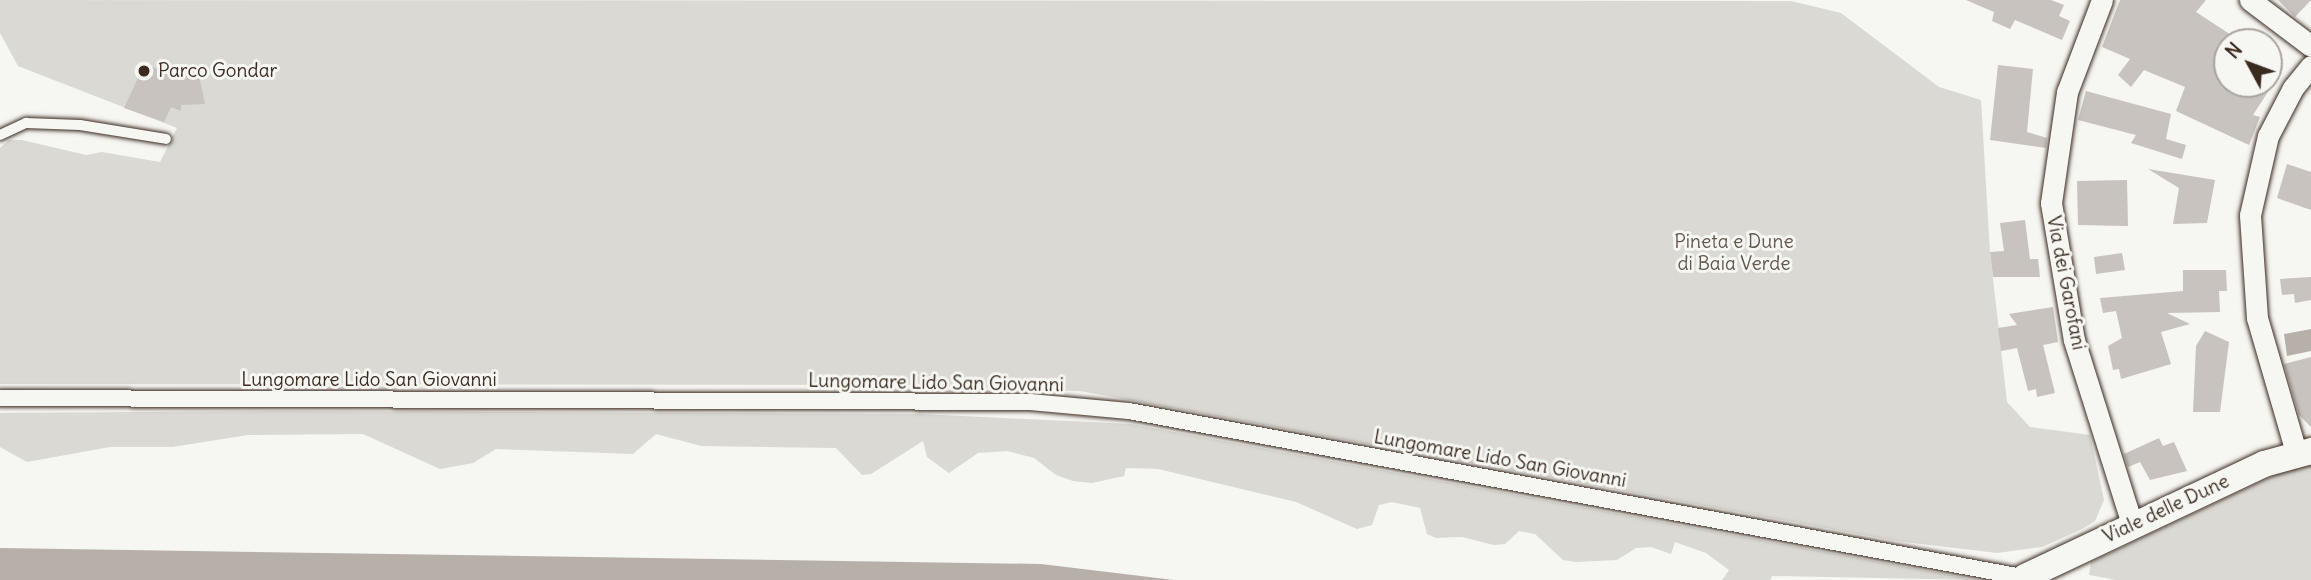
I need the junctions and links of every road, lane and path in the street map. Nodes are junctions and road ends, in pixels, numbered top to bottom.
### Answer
1 (2100, 0) edge
2 (2250, 0) edge
3 (2311, 46) edge
4 (2311, 66) edge
5 (0, 135) edge
6 (166, 139) dead end
7 (0, 398) edge
8 (2304, 451) edge
9 (2132, 524) junction
10 (2032, 579) edge

1 - 9 street, Via dei Garofani
2 - 3 street
4 - 8 street
5 - 6 lane
7 - 10 street, Lungomare Lido San Giovanni
8 - 9 street, Viale delle Dune
9 - 10 street, Viale delle Dune

